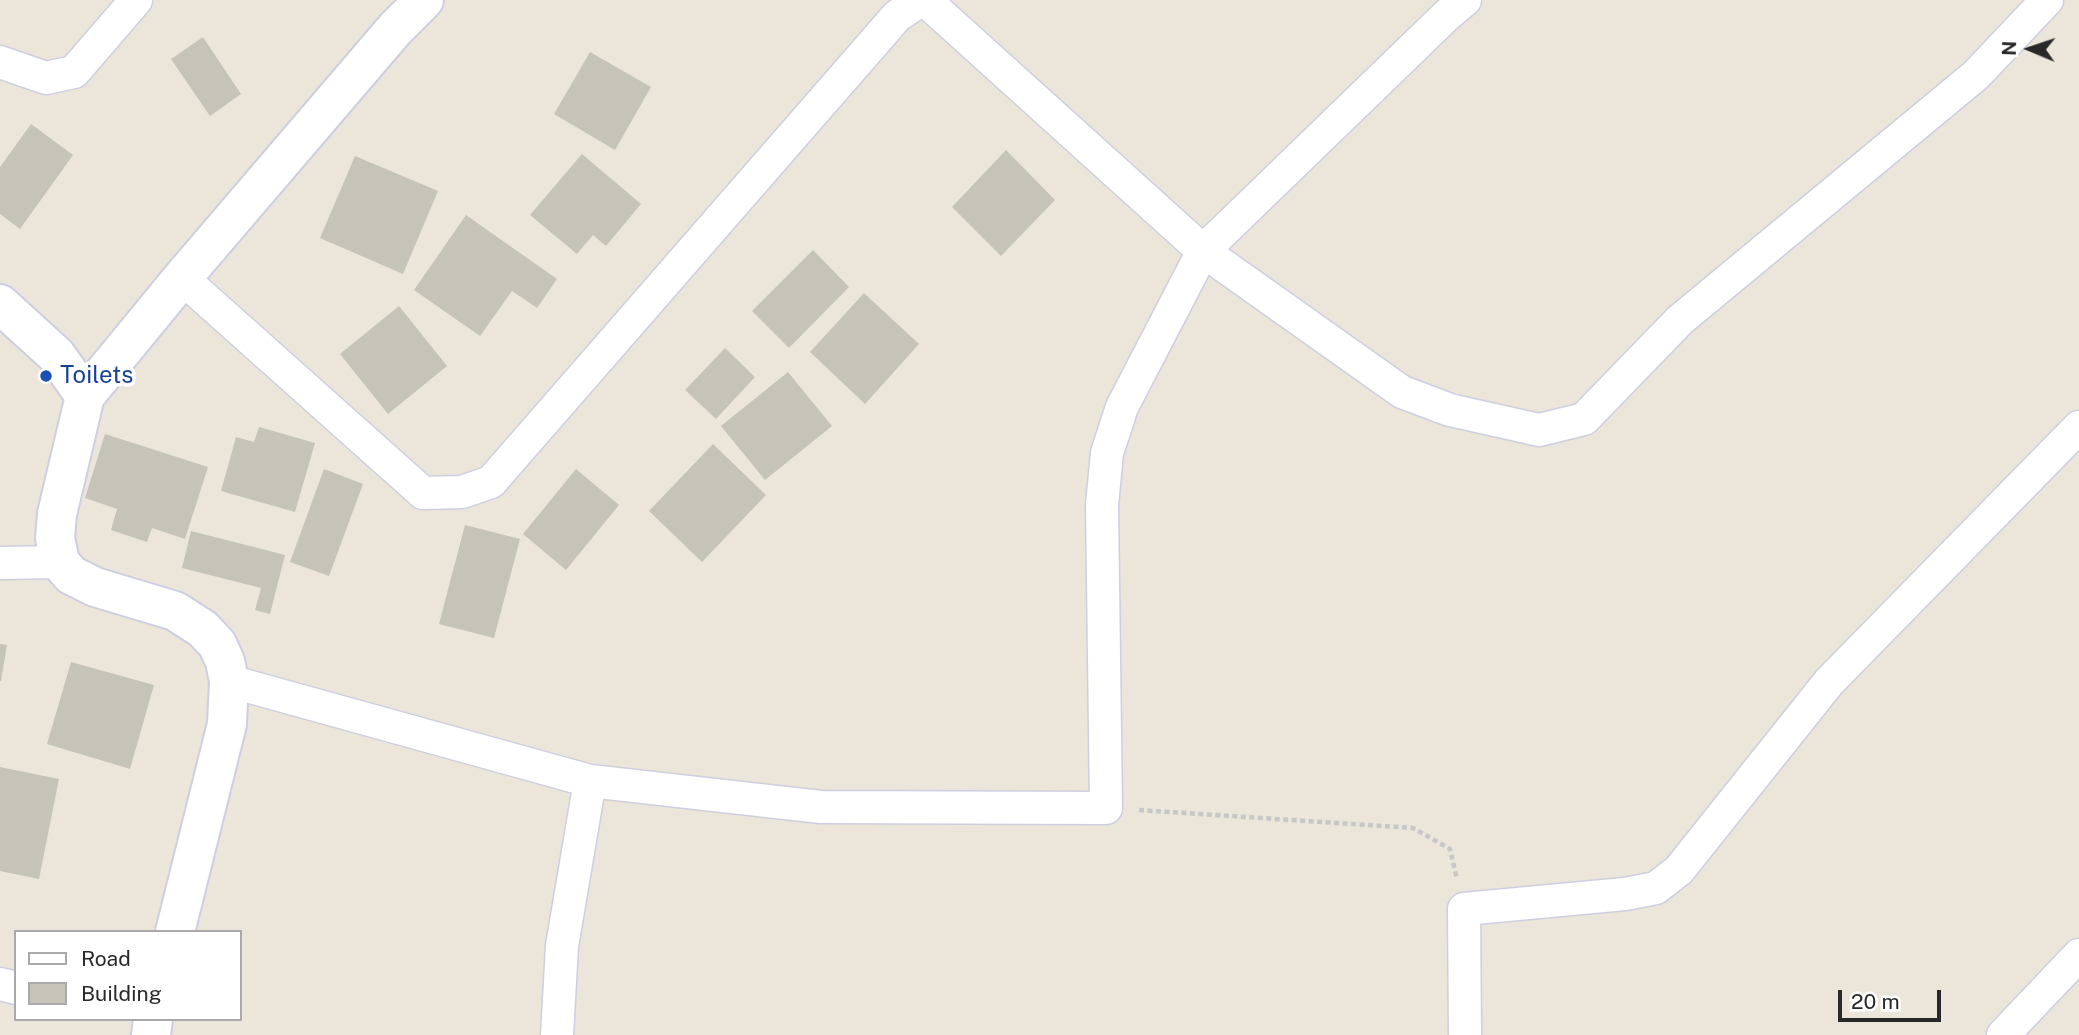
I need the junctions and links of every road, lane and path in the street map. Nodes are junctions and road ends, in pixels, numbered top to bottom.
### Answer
1 (136, 0) edge
2 (424, 0) edge
3 (923, 0) edge
4 (1465, 0) edge
5 (2047, 0) edge
6 (0, 62) edge
7 (1203, 251) junction
8 (182, 278) junction
9 (0, 304) edge
10 (85, 396) junction
11 (2079, 427) edge
12 (60, 562) junction
13 (0, 564) edge
14 (229, 681) junction
15 (590, 781) junction
16 (1106, 808) junction
17 (1464, 909) junction
18 (176, 930) edge
19 (2079, 955) edge
20 (557, 1035) edge
21 (1465, 1035) edge
22 (2003, 1035) edge

1 - 6 street
2 - 8 street
3 - 7 street
3 - 8 street
4 - 7 street
5 - 7 street
7 - 16 street
8 - 10 street
9 - 10 street
10 - 12 street
11 - 17 street
12 - 13 street
12 - 14 street
14 - 15 street
14 - 18 street
15 - 16 street
15 - 20 street
16 - 17 path
17 - 21 street
19 - 22 street

